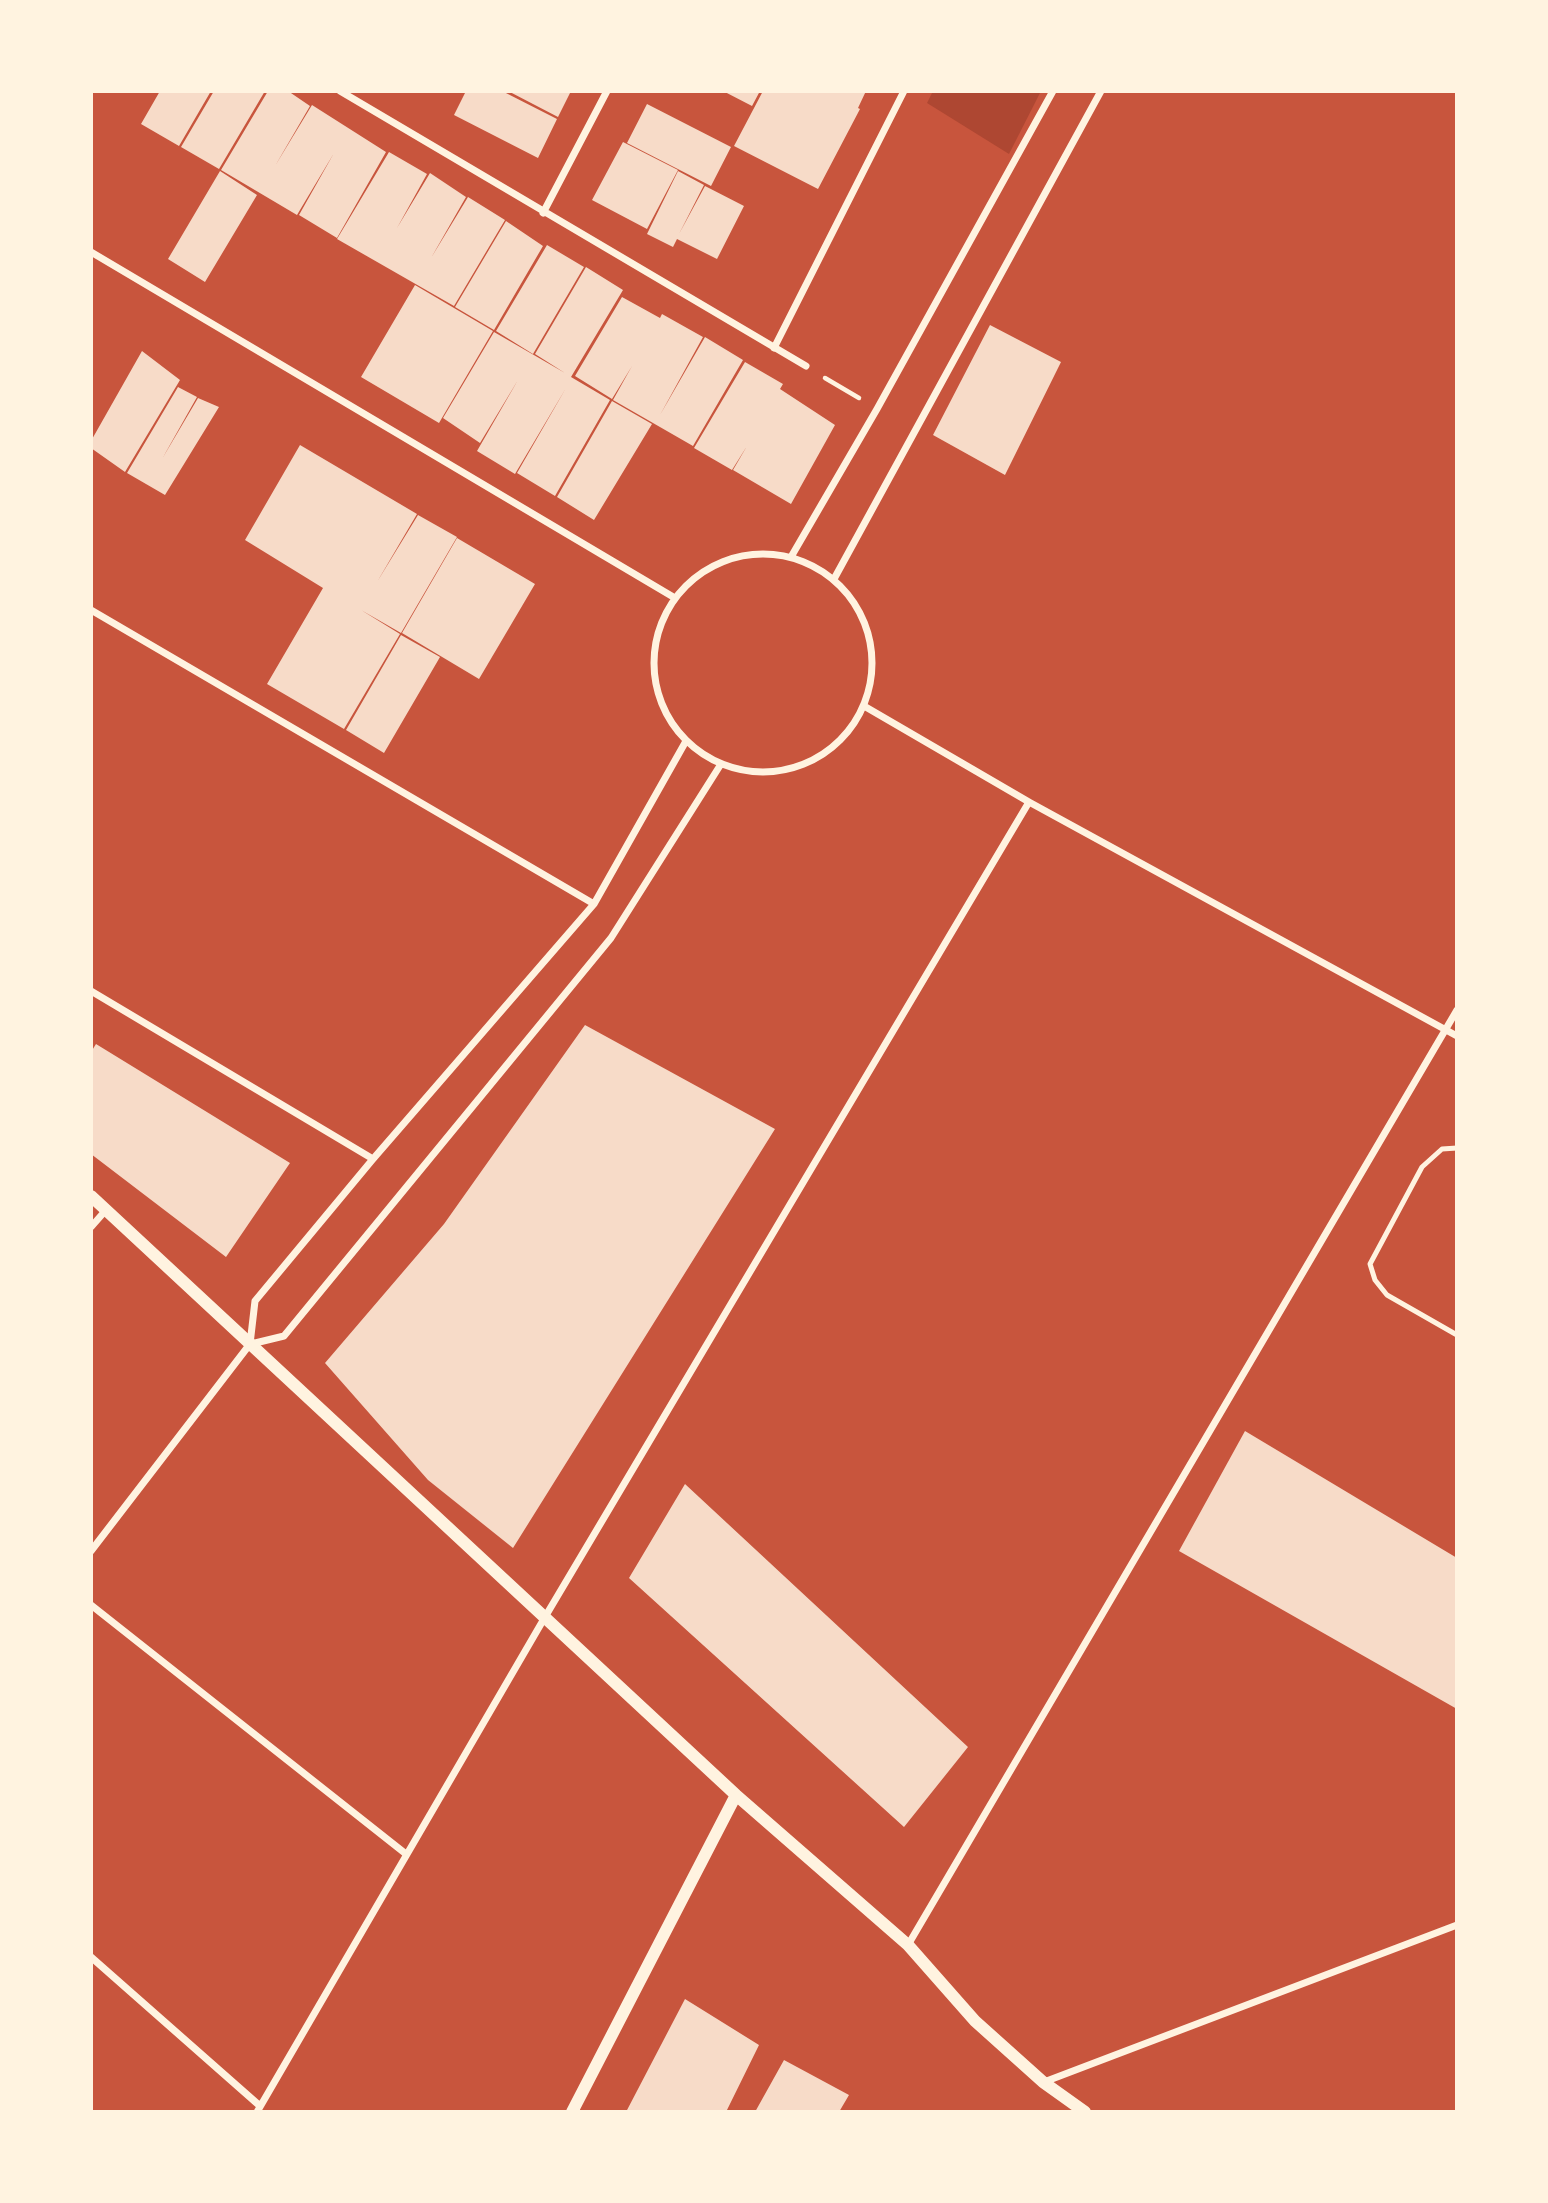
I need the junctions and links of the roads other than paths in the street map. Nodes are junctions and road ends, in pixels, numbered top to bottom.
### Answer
1 (340, 91) edge
2 (607, 91) edge
3 (905, 91) edge
4 (1053, 91) edge
5 (1101, 91) edge
6 (543, 213) junction
7 (91, 252) edge
8 (774, 348) junction
9 (806, 366) road end
10 (791, 557) junction
11 (834, 579) junction
12 (675, 598) junction
13 (91, 610) edge
14 (864, 706) junction
15 (686, 741) junction
16 (721, 765) junction
17 (1029, 802) junction
18 (594, 904) junction
19 (91, 991) edge
20 (1457, 1010) edge
21 (1446, 1029) junction
22 (1457, 1036) edge
23 (1457, 1148) edge
24 (373, 1159) junction
25 (91, 1196) edge
26 (106, 1210) junction
27 (91, 1227) edge
28 (1457, 1335) edge
29 (250, 1344) junction
30 (91, 1551) edge
31 (91, 1605) edge
32 (545, 1617) junction
33 (736, 1794) junction
34 (406, 1854) junction
35 (1457, 1925) edge
36 (908, 1945) junction
37 (91, 1957) edge
38 (1043, 2082) junction
39 (258, 2109) edge
40 (572, 2112) edge
41 (1085, 2112) edge

1 - 6 street
2 - 6 street
3 - 8 street
4 - 10 street
5 - 11 street
6 - 8 street
7 - 12 street
8 - 9 street
10 - 11 street
10 - 12 street
11 - 14 street
12 - 15 street
13 - 18 street
14 - 16 street
14 - 17 street
15 - 16 street
15 - 18 street
16 - 29 street
17 - 21 street
17 - 32 street
18 - 24 street
19 - 24 street
20 - 21 street
21 - 22 street
21 - 36 street
23 - 28 lane
24 - 29 street
25 - 26 street
26 - 27 street
26 - 29 street
29 - 30 street
29 - 32 street
31 - 34 street
32 - 33 street
32 - 34 street
33 - 36 street
33 - 40 street
34 - 39 street
35 - 38 street
36 - 38 street
37 - 39 street
38 - 41 street

